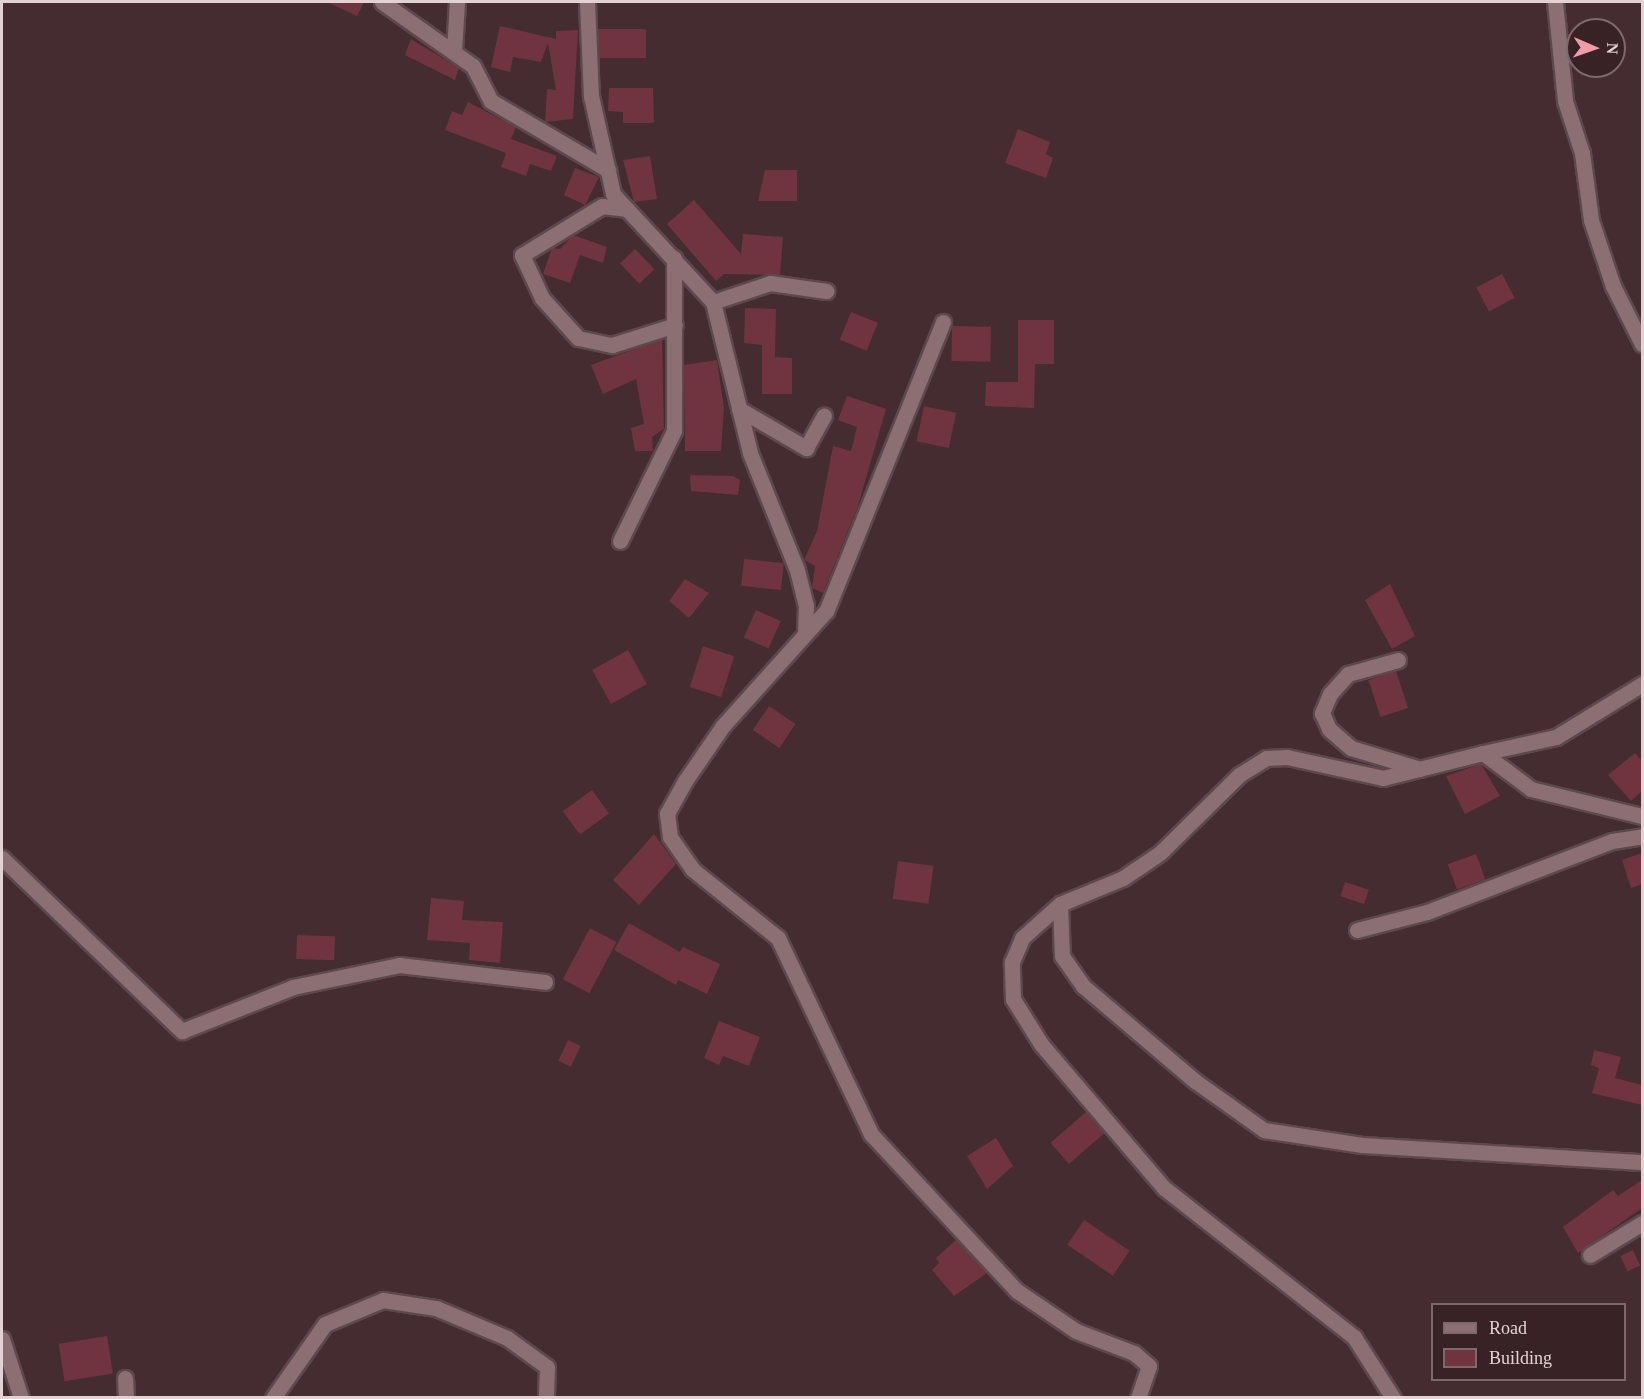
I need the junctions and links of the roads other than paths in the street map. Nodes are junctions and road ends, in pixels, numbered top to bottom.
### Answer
1 (382, 2) edge
2 (457, 2) edge
3 (588, 2) edge
4 (1555, 2) edge
5 (454, 51) junction
6 (608, 170) junction
7 (627, 208) junction
8 (675, 258) junction
9 (826, 291) dead end
10 (713, 302) junction
11 (943, 322) dead end
12 (675, 325) junction
13 (1642, 344) edge
14 (739, 409) junction
15 (825, 416) dead end
16 (620, 541) dead end
17 (805, 631) junction
18 (1398, 660) dead end
19 (1642, 684) edge
20 (1483, 753) junction
21 (1423, 770) junction
22 (1642, 816) edge
23 (1642, 836) edge
24 (2, 858) edge
25 (1060, 904) junction
26 (1357, 930) dead end
27 (545, 981) dead end
28 (1642, 1162) edge
29 (1642, 1222) edge
30 (1590, 1255) dead end
31 (2, 1339) edge
32 (125, 1378) dead end
33 (21, 1398) edge
34 (126, 1398) edge
35 (273, 1398) edge
36 (546, 1398) edge
37 (1138, 1398) edge
38 (1393, 1398) edge

1 - 5 street
2 - 5 street
3 - 6 street
4 - 13 street
5 - 6 street
6 - 7 street
7 - 8 street
7 - 12 street
8 - 10 street
8 - 12 street
9 - 10 street
10 - 14 street
11 - 17 street
12 - 16 street
14 - 15 street
14 - 17 street
17 - 37 street
18 - 21 street
19 - 20 street
20 - 21 street
20 - 22 street
21 - 25 street
23 - 26 street
24 - 27 street
25 - 28 street
25 - 38 street
29 - 30 street
31 - 33 street
32 - 34 street
35 - 36 street

